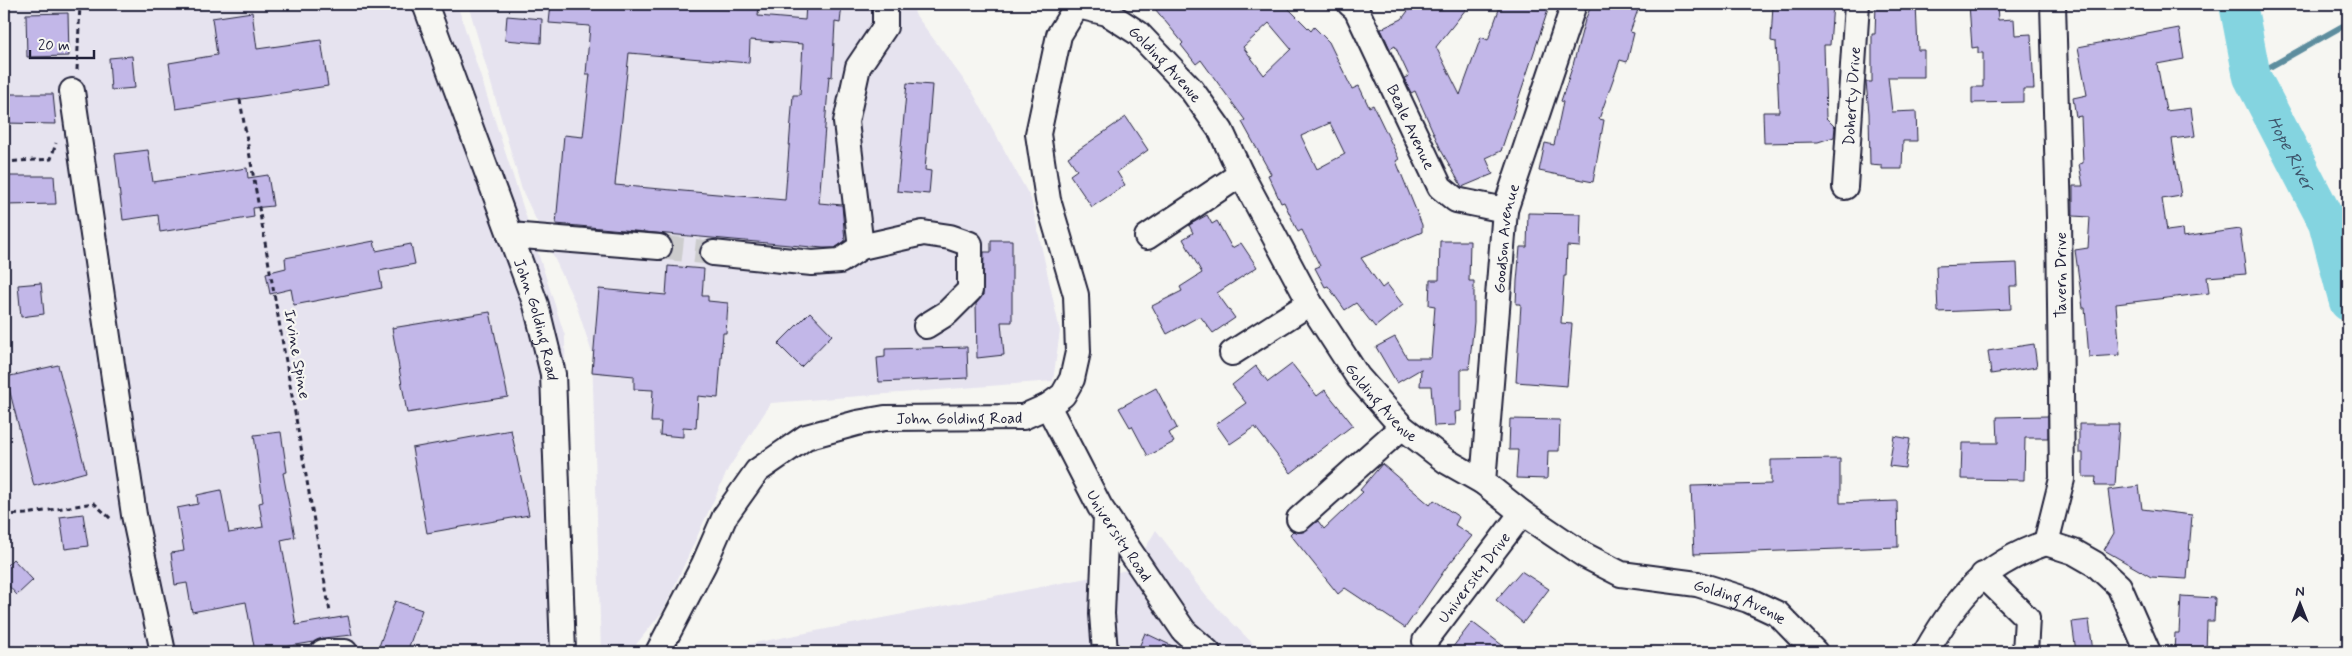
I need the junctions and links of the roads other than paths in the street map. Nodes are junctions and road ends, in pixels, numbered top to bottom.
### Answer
1 (425, 4) edge
2 (885, 4) edge
3 (1574, 4) edge
4 (1857, 4) edge
5 (2053, 4) edge
6 (1078, 5) edge
7 (1356, 5) edge
8 (72, 91) dead end
9 (1241, 174) junction
10 (1845, 187) dead end
11 (1505, 210) junction
12 (510, 235) junction
13 (1147, 237) dead end
14 (659, 247) tunnel mouth
15 (860, 247) junction
16 (713, 253) tunnel mouth
17 (1310, 303) junction
18 (926, 326) dead end
19 (1232, 353) dead end
20 (1048, 406) junction
21 (1402, 427) junction
22 (1483, 482) junction
23 (1522, 513) junction
24 (1106, 516) junction
25 (1299, 519) dead end
26 (2046, 543) junction
27 (1983, 575) junction
28 (1425, 641) dead end
29 (1102, 650) edge
30 (162, 652) edge
31 (323, 652) edge
32 (345, 652) edge
33 (563, 652) edge
34 (658, 652) edge
35 (1208, 652) edge
36 (1815, 652) edge
37 (1926, 652) edge
38 (2025, 652) edge
39 (2148, 652) edge

1 - 12 street, John Golding Road
2 - 15 street
3 - 11 street, Goodson Avenue
4 - 10 street, Doherty Drive
5 - 26 street, Tavern Drive
6 - 9 street, Golding Avenue
6 - 20 street, John Golding Road
7 - 11 street, Beale Avenue
8 - 30 street
9 - 13 street
9 - 17 street, Golding Avenue
11 - 22 street, Goodson Avenue
12 - 14 street
12 - 33 street, John Golding Road
15 - 16 street
15 - 18 street
17 - 19 street
17 - 21 street, Golding Avenue
20 - 24 street, University Road
20 - 34 street, John Golding Road
21 - 22 street, Golding Avenue
21 - 25 street
22 - 23 street, Golding Avenue
23 - 28 street, University Drive
23 - 36 street, Golding Avenue
24 - 29 street
24 - 35 street, University Road
26 - 27 street
26 - 39 street
27 - 37 street
27 - 38 street
31 - 32 street

